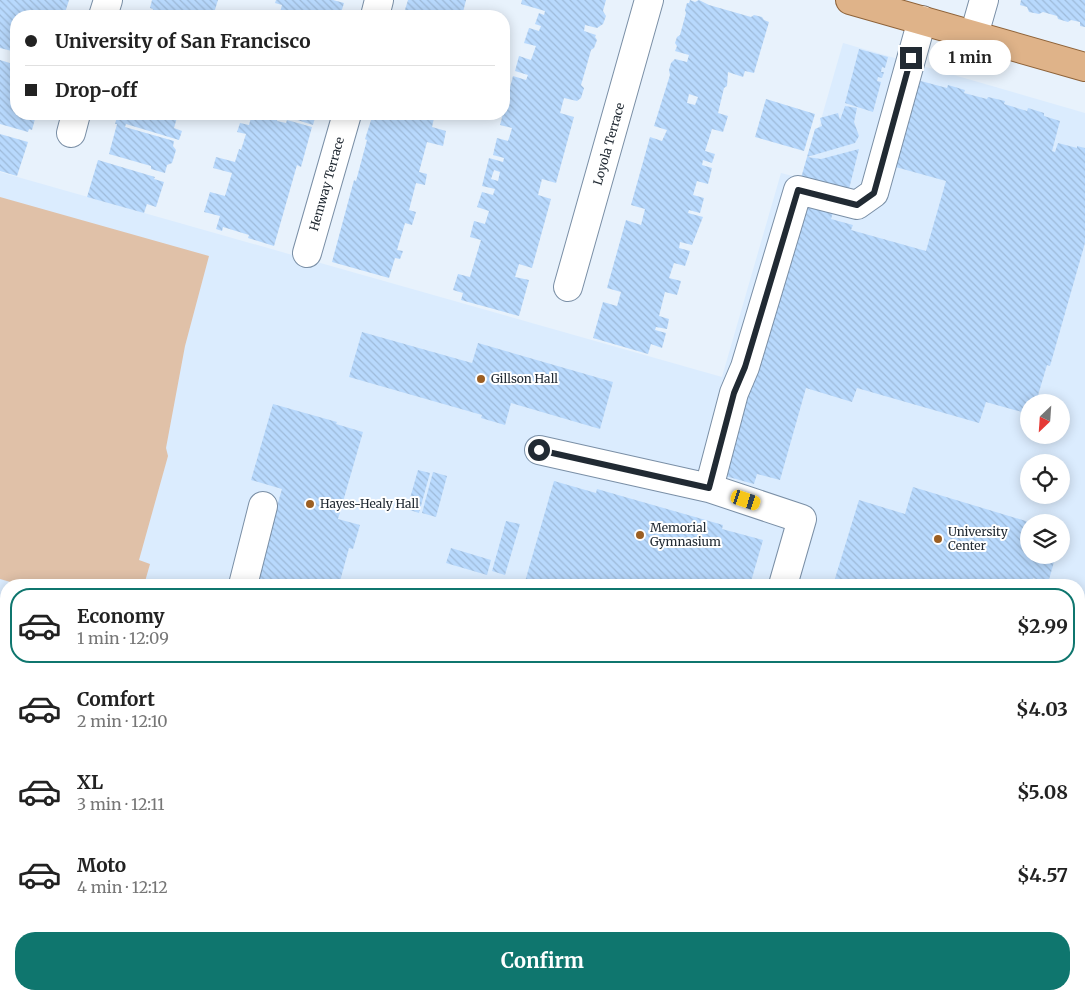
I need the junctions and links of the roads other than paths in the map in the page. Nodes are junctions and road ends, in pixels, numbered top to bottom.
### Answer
1 (649, 0) edge
2 (850, 0) edge
3 (984, 0) edge
4 (922, 20) junction
5 (974, 35) junction
6 (1085, 67) edge
7 (345, 120) edge
8 (307, 254) dead end
9 (568, 287) dead end
10 (539, 450) dead end
11 (709, 488) junction
12 (263, 506) dead end
13 (245, 579) edge
14 (785, 579) edge

1 - 9 street, Loyola Terrace
2 - 4 main road
3 - 5 street
4 - 5 main road
4 - 11 street
5 - 6 main road
7 - 8 street, Hemway Terrace
10 - 11 street
11 - 14 street
12 - 13 street

